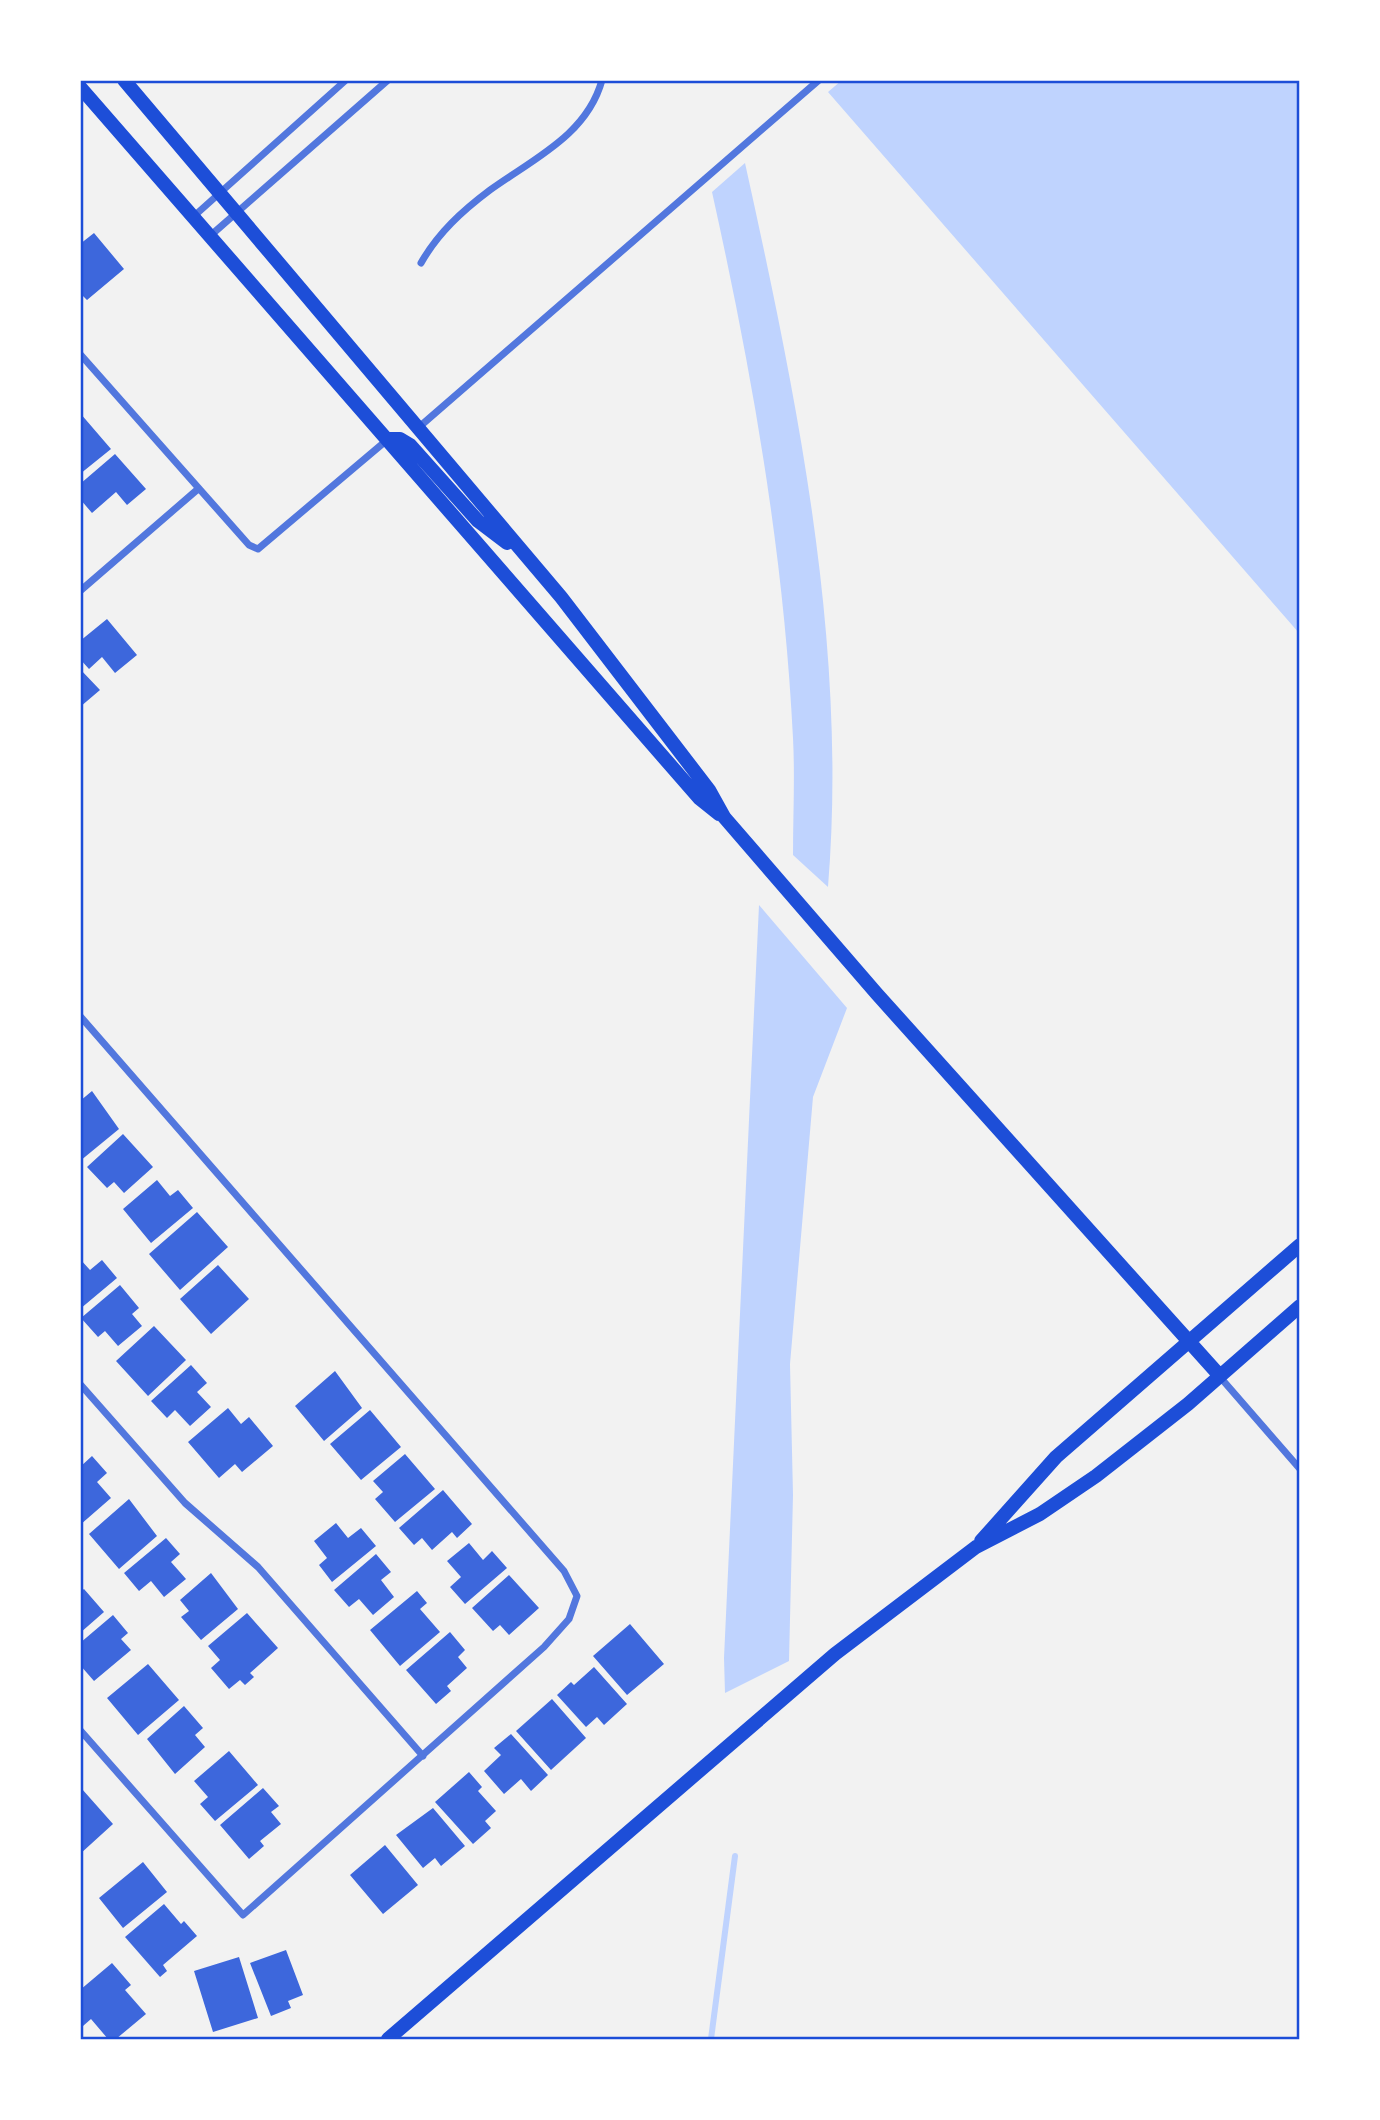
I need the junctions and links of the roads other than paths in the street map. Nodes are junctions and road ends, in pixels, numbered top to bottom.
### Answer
1 (124, 80) edge
2 (346, 80) edge
3 (388, 80) edge
4 (603, 80) edge
5 (819, 80) edge
6 (80, 87) edge
7 (219, 194) junction
8 (236, 214) junction
9 (193, 217) junction
10 (210, 236) junction
11 (421, 263) dead end
12 (80, 354) edge
13 (417, 429) junction
14 (388, 439) junction
15 (198, 489) junction
16 (533, 564) junction
17 (80, 591) edge
18 (724, 817) junction
19 (80, 1016) edge
20 (1300, 1245) edge
21 (1300, 1306) edge
22 (1189, 1341) junction
23 (1220, 1376) junction
24 (80, 1384) edge
25 (1300, 1469) edge
26 (976, 1547) junction
27 (80, 1730) edge
28 (423, 1756) junction
29 (388, 2039) edge

1 - 7 main road
2 - 7 street
3 - 8 street
4 - 11 street
5 - 13 street
6 - 9 main road
7 - 8 main road
7 - 9 street
8 - 10 street
8 - 13 main road
9 - 10 main road
10 - 14 main road
12 - 15 street
13 - 16 main road
14 - 15 street
14 - 16 main road
14 - 18 main road
15 - 17 street
16 - 18 main road
18 - 22 main road
19 - 28 street
20 - 22 main road
21 - 23 main road
22 - 23 main road
22 - 26 main road
23 - 25 street
23 - 26 main road
24 - 28 street
26 - 29 main road
27 - 28 street

